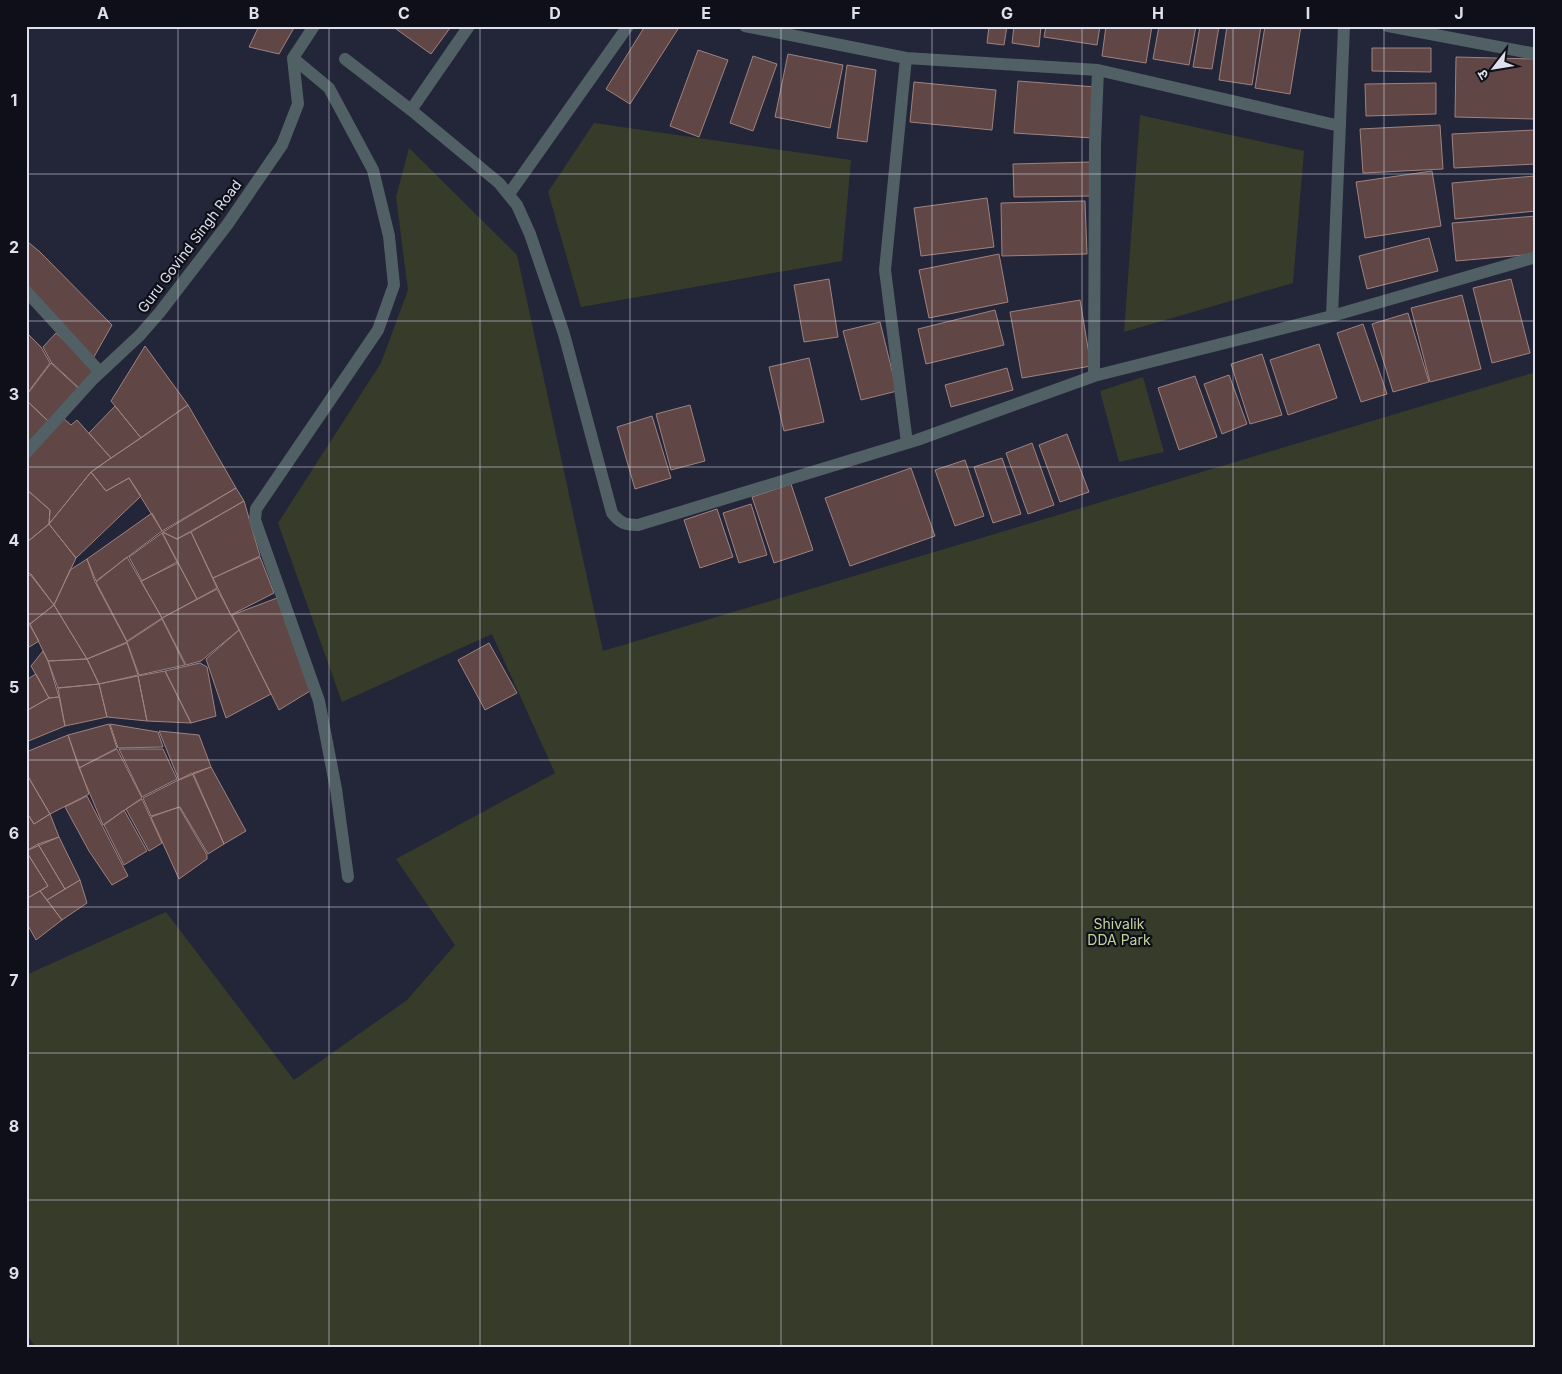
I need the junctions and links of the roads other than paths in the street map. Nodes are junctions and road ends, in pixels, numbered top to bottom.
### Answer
1 (314, 26) edge
2 (469, 26) edge
3 (628, 26) edge
4 (745, 26) edge
5 (1344, 26) edge
6 (1388, 26) edge
7 (1536, 54) edge
8 (293, 58) junction
9 (906, 58) junction
10 (345, 59) dead end
11 (1098, 70) junction
12 (411, 110) junction
13 (1340, 126) junction
14 (509, 194) junction
15 (1536, 257) edge
16 (26, 291) edge
17 (1332, 316) junction
18 (100, 372) junction
19 (1094, 376) junction
20 (907, 443) junction
21 (26, 453) edge
22 (348, 877) dead end

1 - 8 street
2 - 12 street
3 - 14 street
4 - 9 street
5 - 13 street
6 - 7 street
8 - 18 street, Guru Govind Singh Road
8 - 22 street
9 - 11 street
9 - 20 street
10 - 12 street
11 - 13 street
11 - 19 street
12 - 14 street
13 - 17 street
14 - 20 street
15 - 17 street
16 - 18 street
17 - 19 street
18 - 21 street, Guru Govind Singh Road
19 - 20 street

